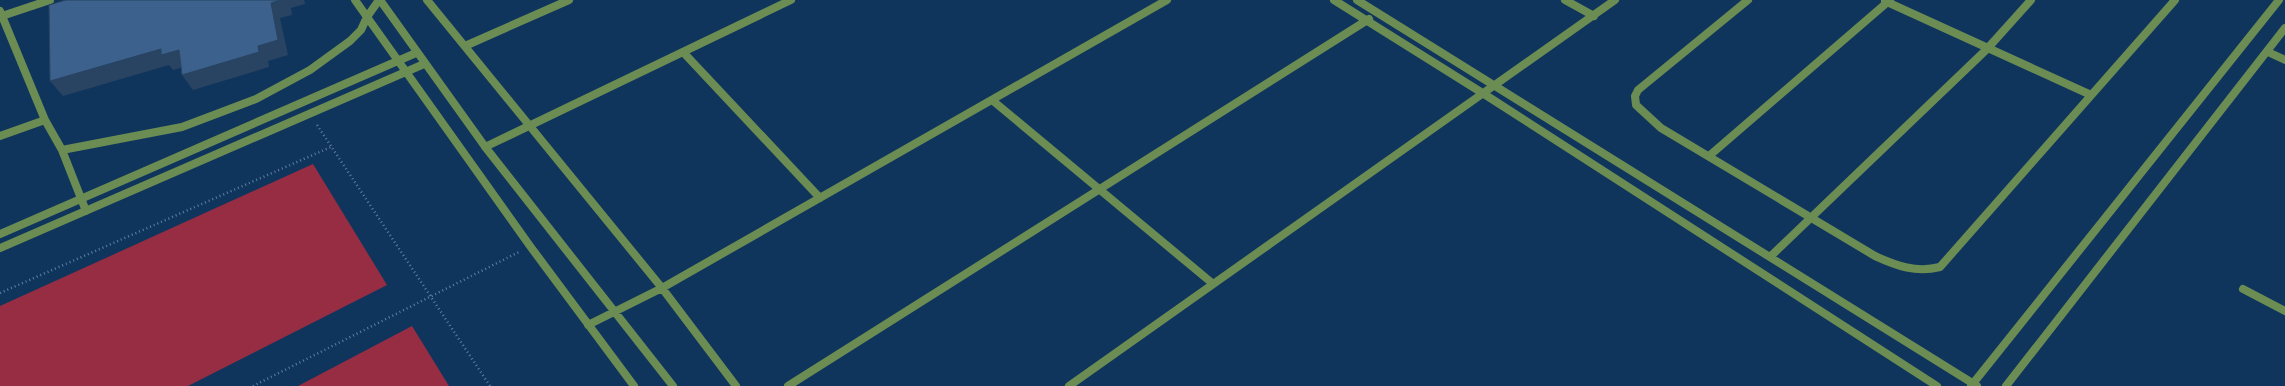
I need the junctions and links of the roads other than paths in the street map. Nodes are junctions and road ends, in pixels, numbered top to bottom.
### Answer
1 (50, 0) edge
2 (355, 0) edge
3 (380, 0) edge
4 (427, 0) edge
5 (569, 0) edge
6 (791, 0) edge
7 (1168, 0) edge
8 (1334, 0) edge
9 (1357, 0) edge
10 (1565, 0) edge
11 (1615, 0) edge
12 (1748, 0) edge
13 (2031, 0) edge
14 (2175, 0) edge
15 (2279, 0) edge
16 (1887, 1) edge
17 (1, 13) edge
18 (1378, 13) junction
19 (1594, 16) junction
20 (367, 17) junction
21 (1366, 20) junction
22 (2285, 28) edge
23 (465, 46) junction
24 (1987, 49) junction
25 (683, 52) junction
26 (2268, 52) junction
27 (416, 53) junction
28 (2285, 60) edge
29 (398, 62) junction
30 (424, 64) junction
31 (406, 71) junction
32 (1496, 86) junction
33 (1484, 94) junction
34 (2091, 95) junction
35 (992, 100) junction
36 (45, 120) junction
37 (530, 126) junction
38 (0, 136) edge
39 (485, 147) junction
40 (62, 150) junction
41 (1709, 156) junction
42 (1100, 190) junction
43 (820, 198) junction
44 (80, 199) junction
45 (86, 211) junction
46 (1810, 217) junction
47 (0, 234) edge
48 (0, 248) edge
49 (1770, 257) junction
50 (1212, 283) junction
51 (662, 288) junction
52 (2243, 289) dead end
53 (2285, 311) edge
54 (614, 312) junction
55 (588, 325) junction
56 (1974, 385) edge
57 (634, 386) edge
58 (673, 386) edge
59 (736, 386) edge
60 (788, 386) edge
61 (1069, 386) edge
62 (1937, 386) edge
63 (2006, 386) edge

1 - 17 lane
2 - 20 lane
3 - 20 lane
3 - 27 lane
4 - 23 lane
5 - 23 lane
6 - 25 lane
7 - 35 lane
8 - 21 lane
9 - 18 lane
10 - 19 lane
11 - 19 lane
12 - 41 lane
13 - 24 lane
14 - 34 lane
15 - 56 lane
16 - 24 lane
16 - 41 lane
17 - 36 lane
18 - 21 lane
18 - 32 lane
19 - 32 lane
20 - 29 lane
20 - 40 lane
21 - 33 lane
21 - 42 lane
22 - 26 lane
23 - 37 lane
24 - 34 lane
24 - 46 lane
25 - 37 lane
25 - 43 lane
26 - 28 lane
26 - 63 lane
27 - 29 lane
27 - 30 lane
29 - 31 lane
29 - 44 lane
30 - 31 lane
30 - 39 lane
31 - 45 lane
31 - 55 lane
32 - 33 lane
32 - 49 lane
33 - 50 lane
33 - 62 lane
34 - 46 lane
35 - 42 lane
35 - 43 lane
36 - 38 lane
36 - 40 lane
37 - 39 lane
37 - 51 lane
39 - 54 lane
40 - 44 lane
41 - 46 lane
42 - 50 lane
42 - 60 lane
43 - 51 lane
44 - 45 lane
44 - 47 lane
45 - 48 lane
46 - 49 lane
49 - 56 lane
50 - 61 lane
51 - 54 lane
51 - 59 lane
52 - 53 lane
54 - 55 lane
54 - 58 lane
55 - 57 lane

